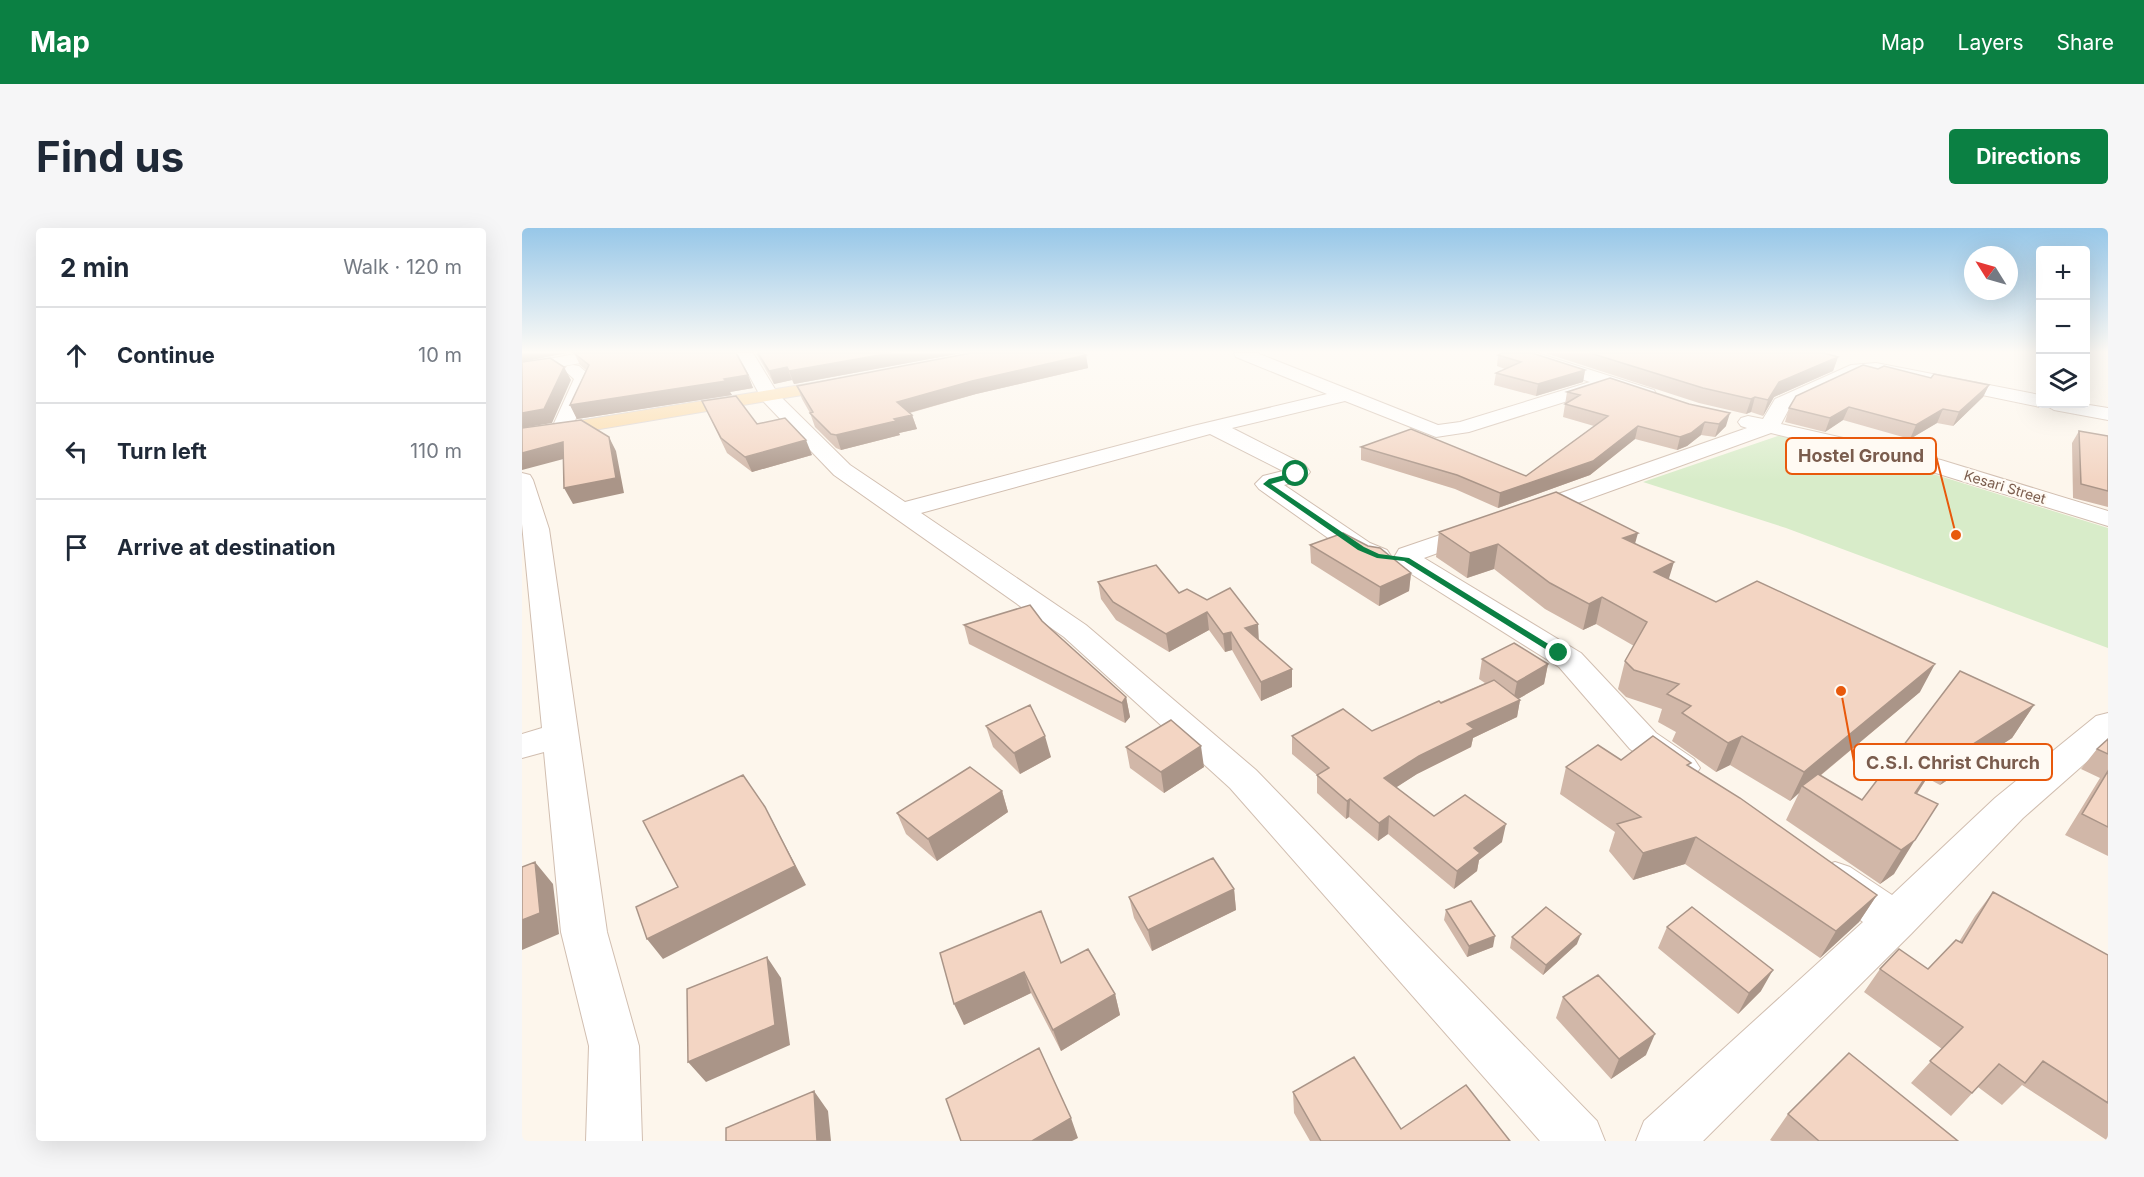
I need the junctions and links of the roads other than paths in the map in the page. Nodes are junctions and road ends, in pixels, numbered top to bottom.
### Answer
1 (576, 396) edge
2 (777, 396) edge
3 (1344, 396) edge
4 (1348, 396) edge
5 (1565, 396) edge
6 (1650, 396) edge
7 (1798, 396) edge
8 (2013, 396) edge
9 (770, 397) junction
10 (1661, 399) edge
11 (2036, 400) edge
12 (2076, 408) edge
13 (2108, 414) edge
14 (1726, 417) edge
15 (1213, 427) junction
16 (1769, 427) junction
17 (561, 430) junction
18 (522, 436) edge
19 (522, 480) edge
20 (901, 512) junction
21 (2108, 519) edge
22 (1406, 559) junction
23 (2108, 724) edge
24 (561, 734) junction
25 (522, 746) edge
26 (1701, 782) edge
27 (1808, 859) edge
28 (1895, 921) junction
29 (614, 1141) edge
30 (1577, 1141) edge
31 (1664, 1141) edge

1 - 17 street
2 - 9 main road
3 - 15 street
4 - 5 street
6 - 10 street
7 - 16 street
8 - 11 street
9 - 17 main road
9 - 20 street
12 - 13 street
14 - 16 street, Kesari Street
15 - 20 street
15 - 22 street
16 - 21 street, Kesari Street
16 - 22 street
17 - 18 main road
19 - 24 street
20 - 30 street
22 - 26 street
23 - 28 street
24 - 25 street
24 - 29 street
27 - 28 street
28 - 31 street

